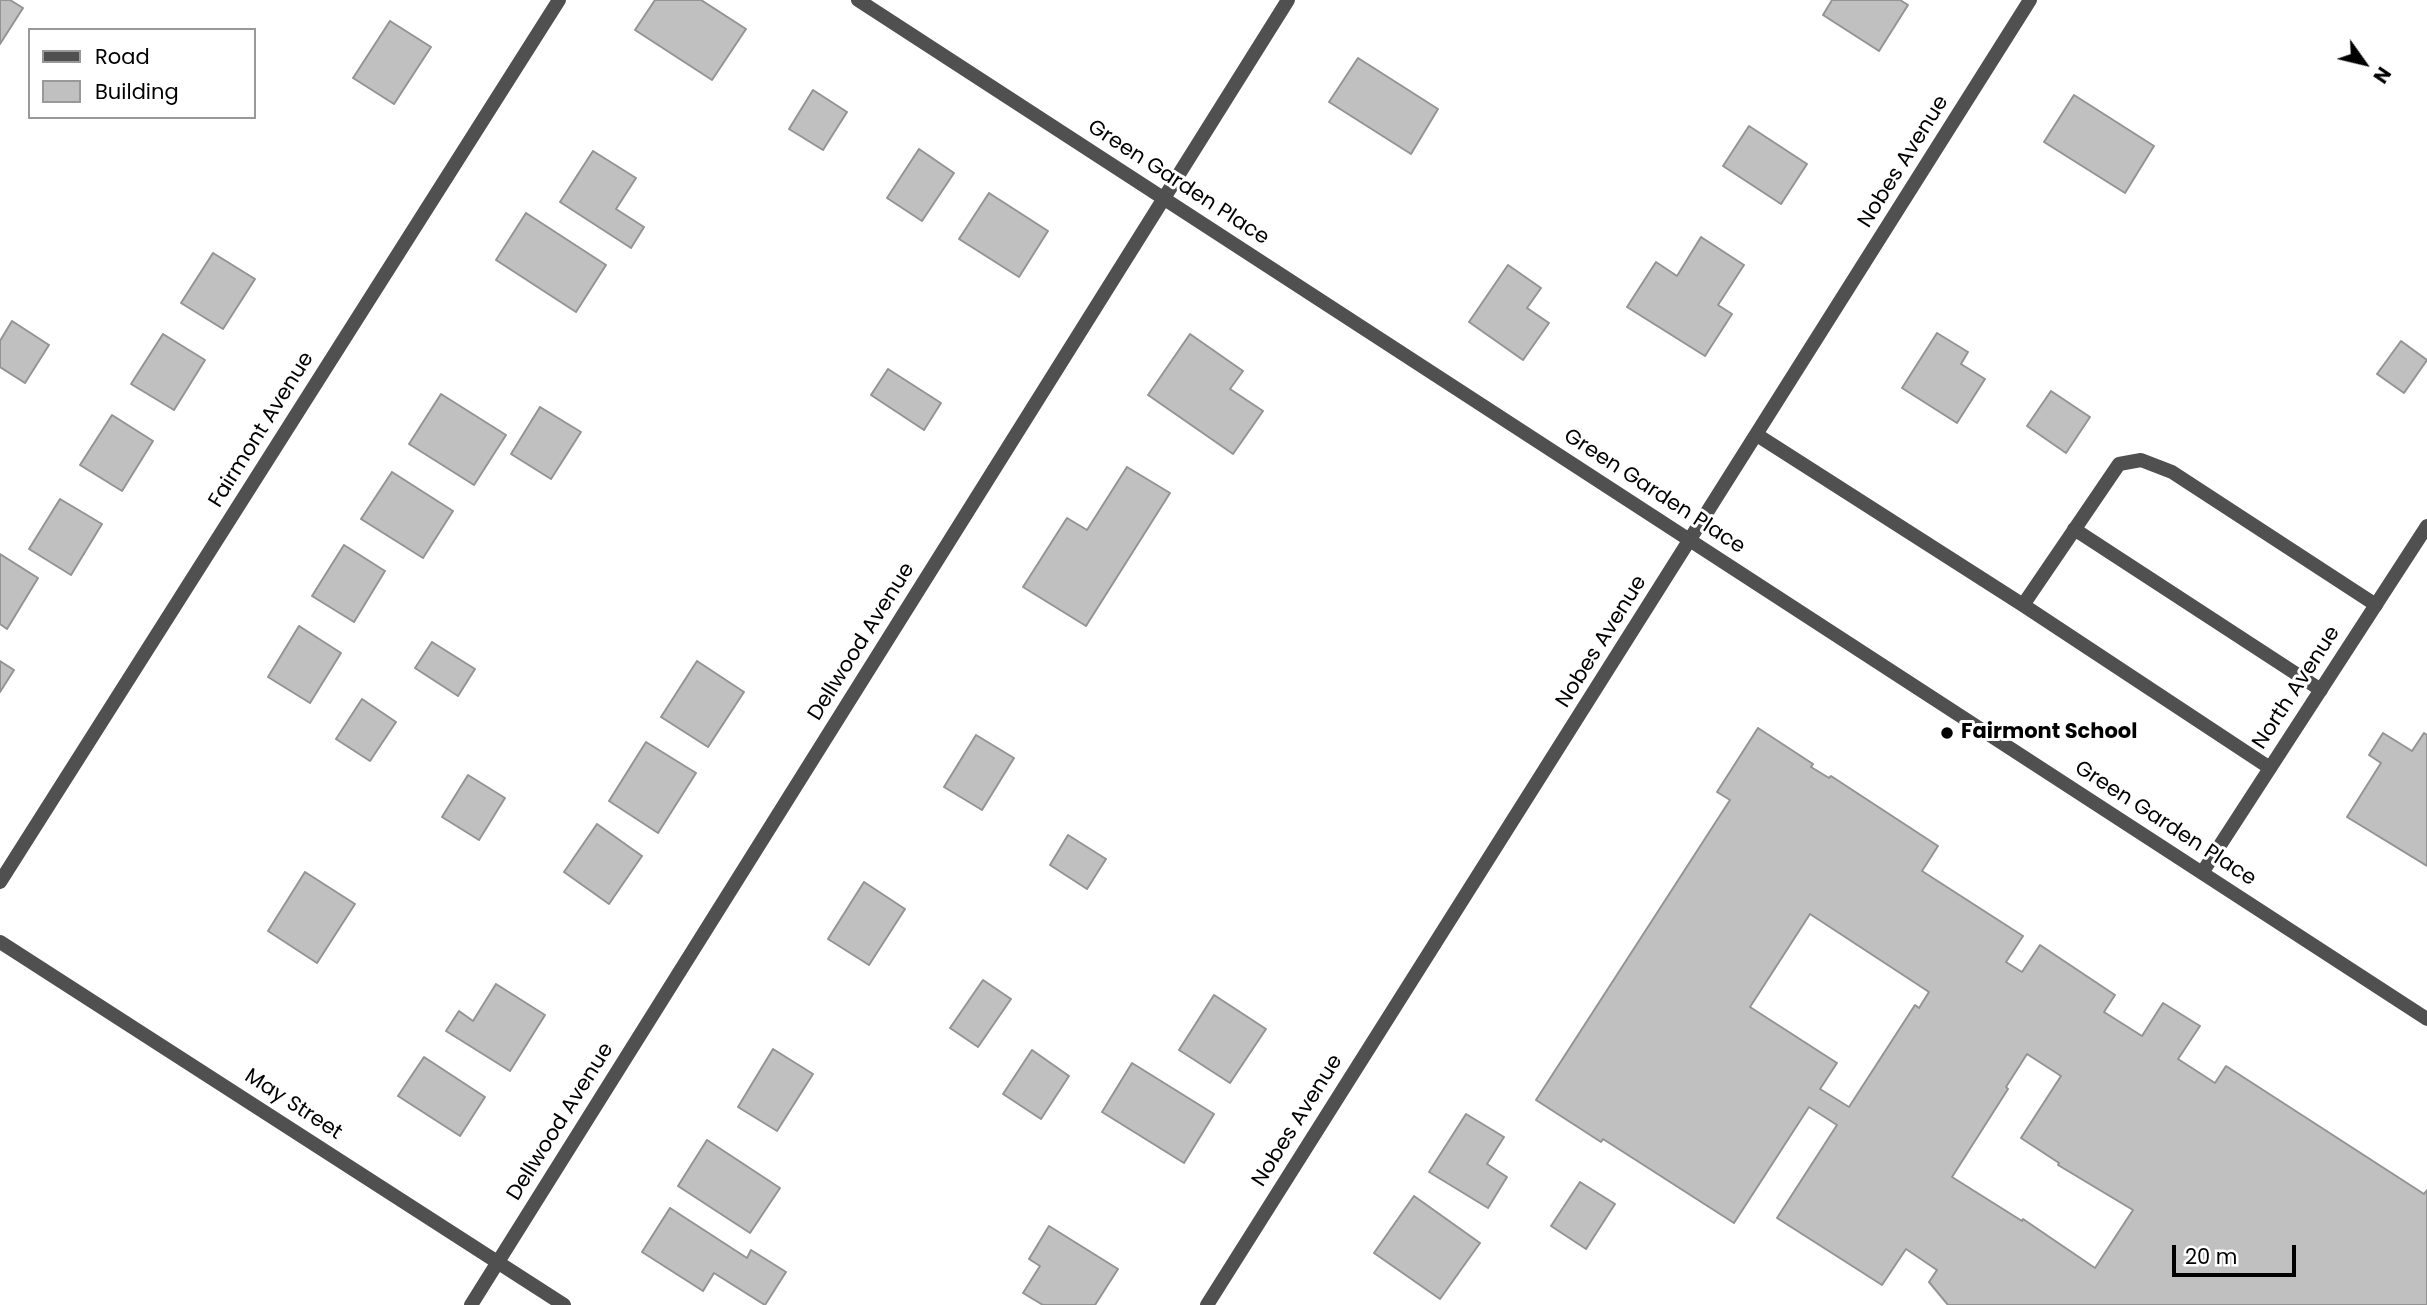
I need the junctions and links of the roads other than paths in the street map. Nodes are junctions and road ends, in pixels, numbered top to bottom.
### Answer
1 (559, 0) edge
2 (858, 0) edge
3 (1288, 0) edge
4 (2030, 0) edge
5 (1165, 199) junction
6 (1757, 435) junction
7 (2427, 526) edge
8 (2074, 529) junction
9 (1690, 541) junction
10 (2023, 605) junction
11 (2376, 605) junction
12 (2321, 690) junction
13 (2270, 768) junction
14 (2202, 873) junction
15 (0, 882) edge
16 (0, 942) edge
17 (2427, 1020) edge
18 (498, 1262) junction
19 (471, 1305) edge
20 (564, 1305) edge
21 (1207, 1305) edge

1 - 15 street, Fairmont Avenue
2 - 5 street, Green Garden Place
3 - 5 street, Dellwood Avenue
4 - 6 street, Nobes Avenue
5 - 9 street, Green Garden Place
5 - 18 street, Dellwood Avenue
6 - 9 street, Nobes Avenue
6 - 10 street
7 - 11 street, North Avenue
8 - 10 street
8 - 11 street
8 - 12 street
9 - 14 street, Green Garden Place
9 - 21 street, Nobes Avenue
10 - 13 street
11 - 12 street, North Avenue
12 - 13 street, North Avenue
13 - 14 street, North Avenue
14 - 17 street, Green Garden Place
16 - 18 street, May Street
18 - 19 street, Dellwood Avenue
18 - 20 street, May Street

